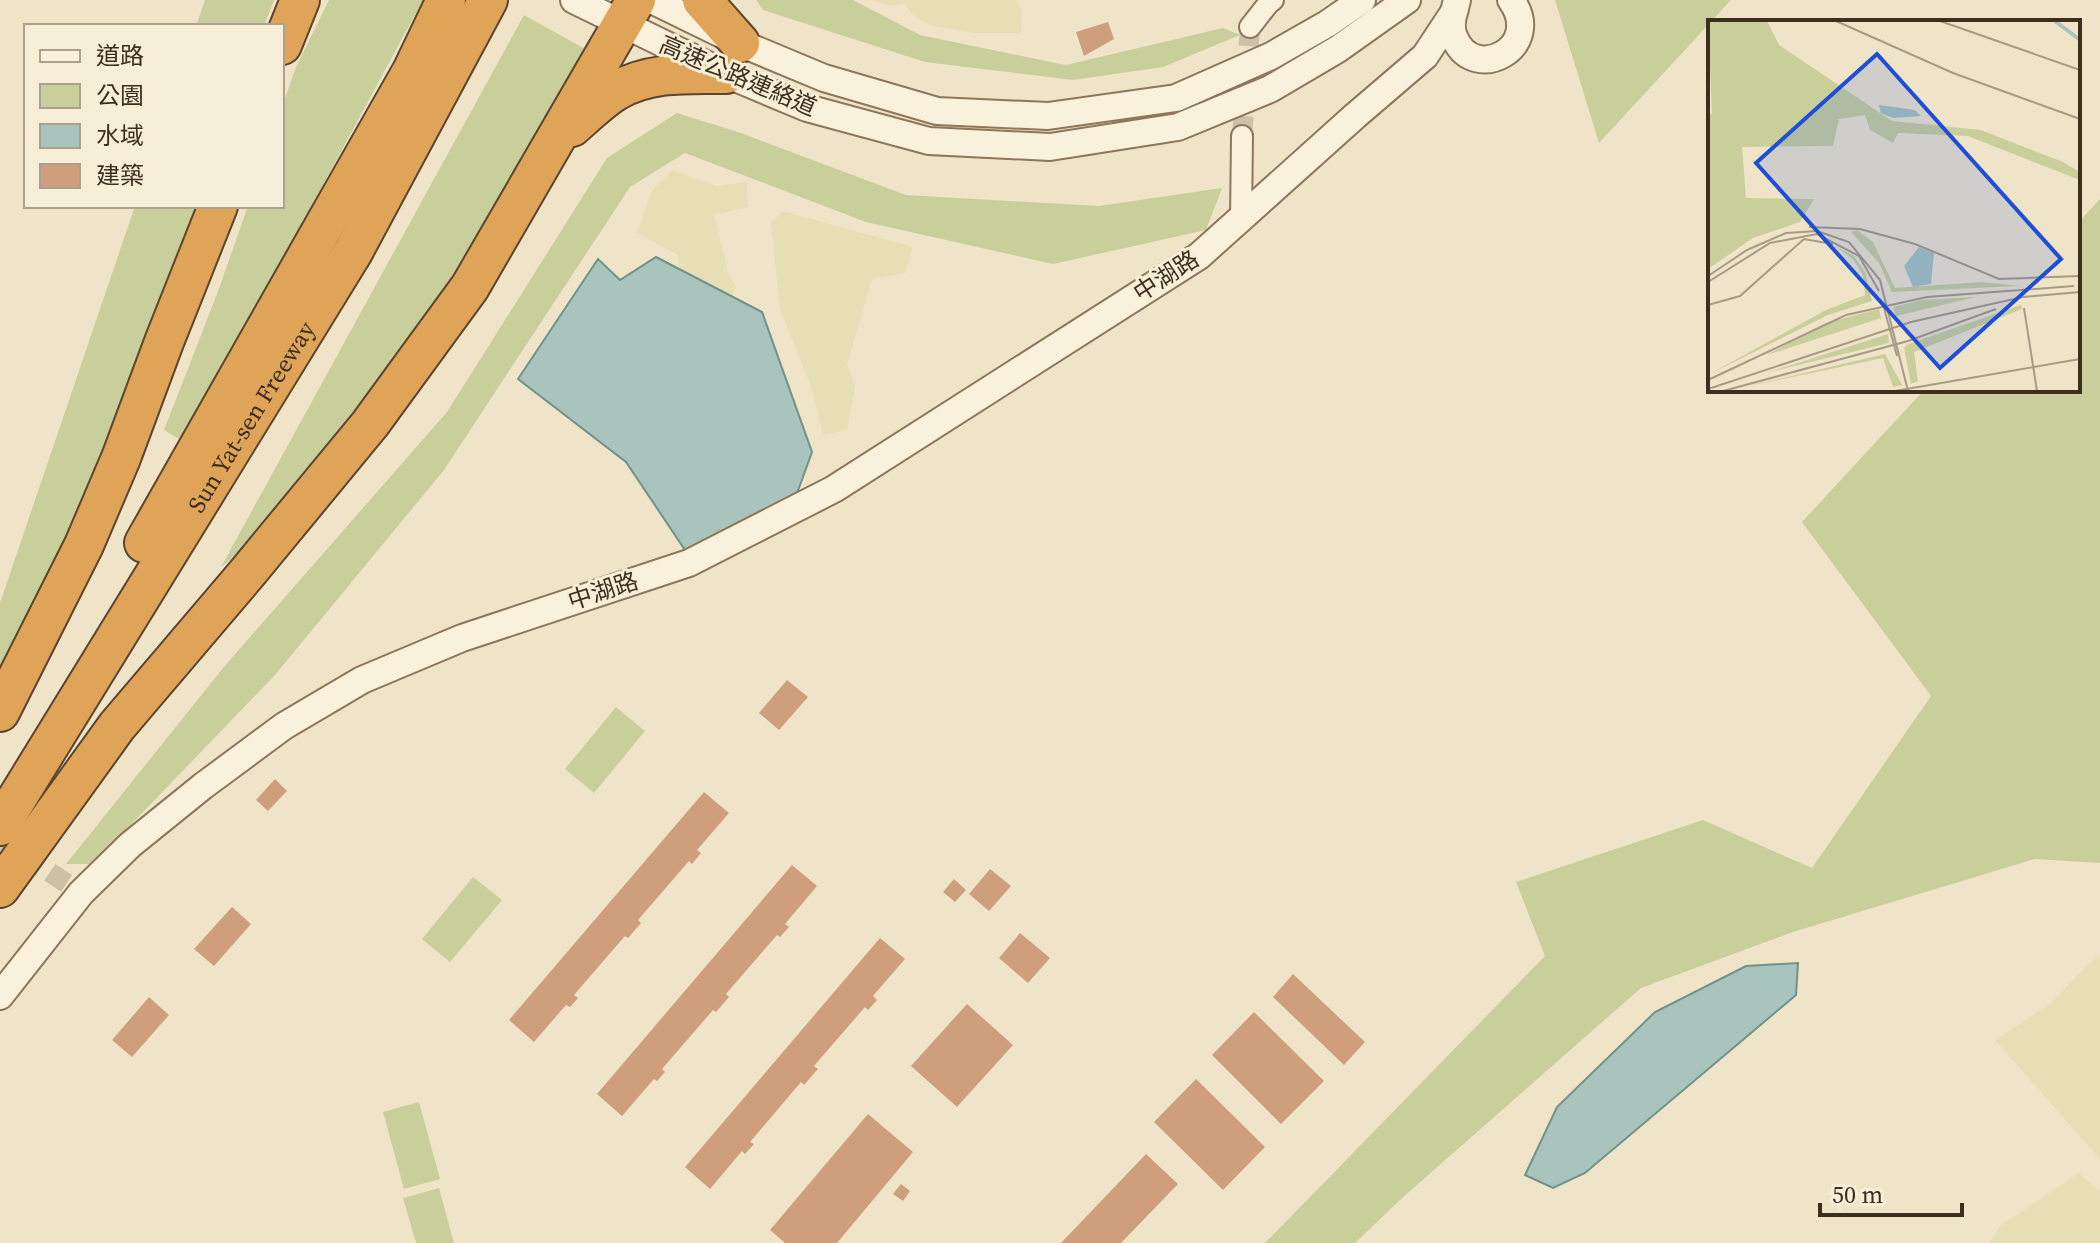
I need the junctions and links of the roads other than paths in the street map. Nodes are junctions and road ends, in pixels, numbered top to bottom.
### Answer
1 (300, 0) edge
2 (446, 0) edge
3 (488, 0) edge
4 (574, 0) edge
5 (652, 0) edge
6 (702, 0) edge
7 (1273, 0) edge
8 (1362, 0) edge
9 (1511, 0) edge
10 (1404, 2) edge
11 (1458, 4) edge
12 (628, 12) edge
13 (1250, 27) tunnel mouth
14 (284, 40) edge
15 (1425, 56) junction
16 (733, 58) junction
17 (1478, 58) junction
18 (1242, 136) tunnel mouth
19 (554, 141) junction
20 (217, 208) edge
21 (1241, 220) junction
22 (0, 712) edge
23 (0, 795) edge
24 (0, 826) edge
25 (0, 888) edge
26 (0, 996) edge

1 - 14 highway
2 - 23 highway, Sun Yat-sen Freeway
3 - 24 highway, Sun Yat-sen Freeway
4 - 12 street, 高速公路連絡道
5 - 16 street, 高速公路連絡道
6 - 16 highway
7 - 13 street
8 - 16 street, 高速公路連絡道
9 - 17 street
10 - 16 street, 高速公路連絡道
11 - 15 street, 中湖路
11 - 17 street
12 - 16 street, 高速公路連絡道
12 - 19 highway
15 - 17 street
15 - 21 street, 中湖路
16 - 19 highway
18 - 21 street
19 - 25 highway
20 - 22 highway
21 - 26 street, 中湖路

